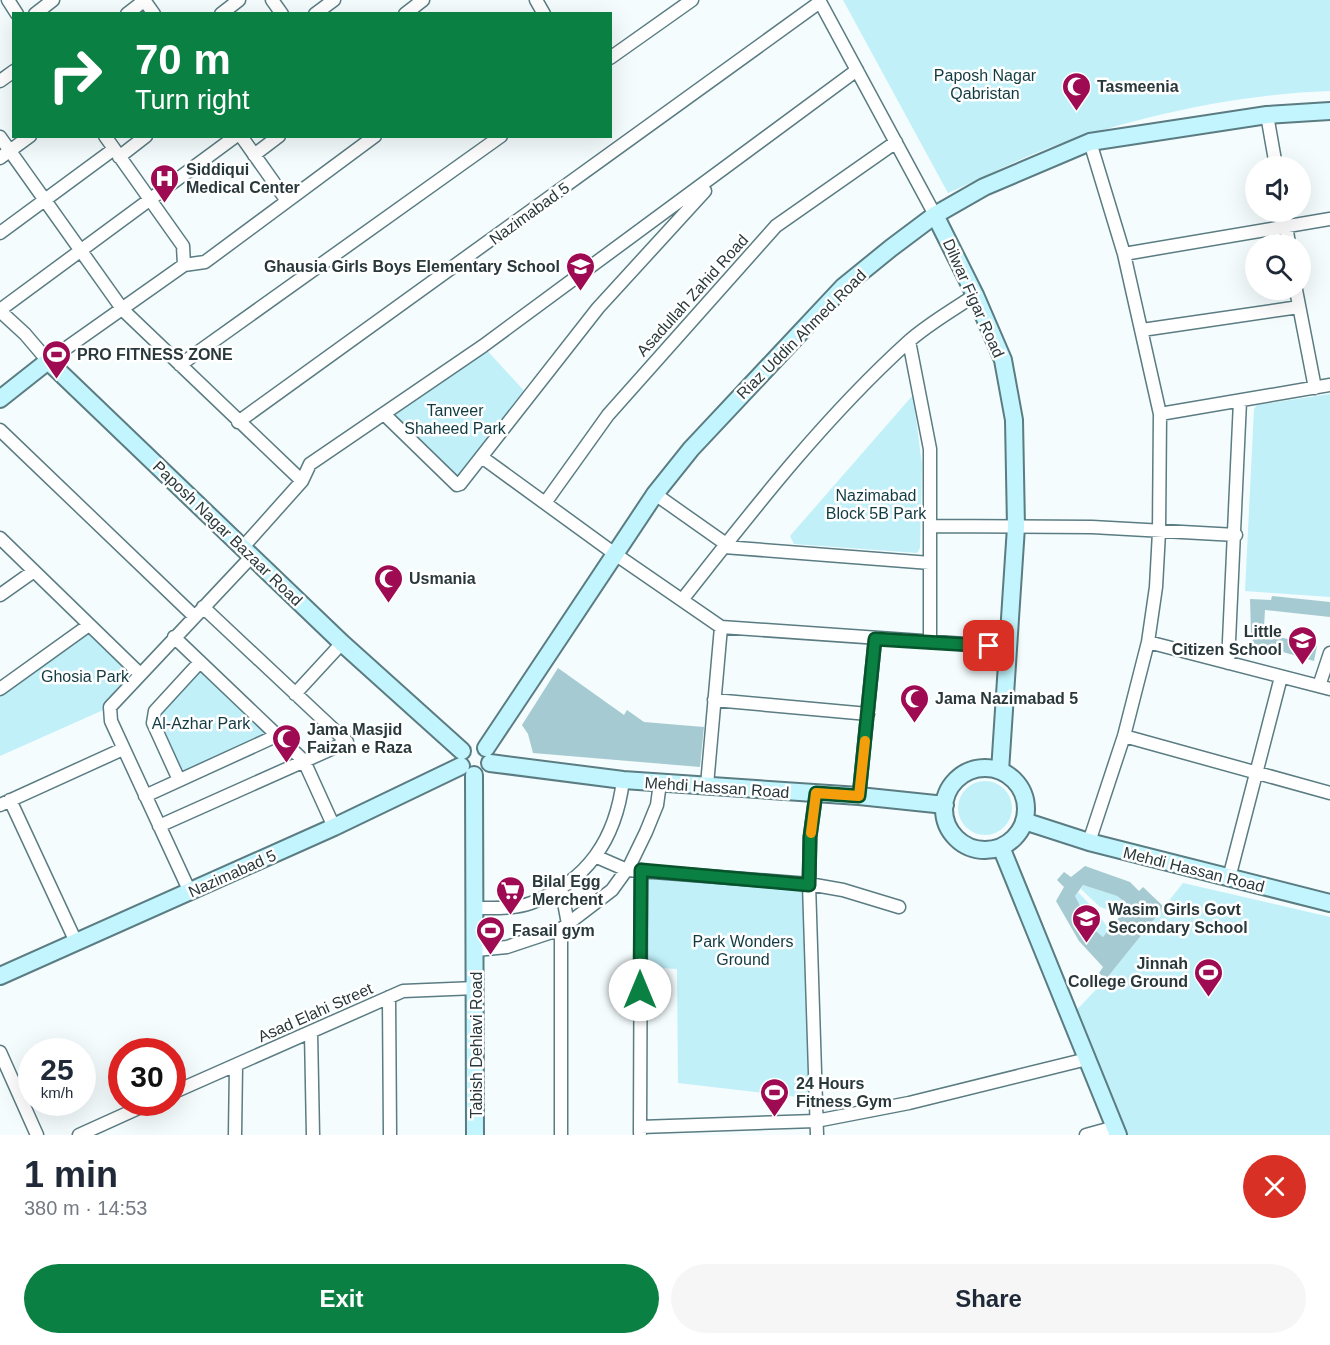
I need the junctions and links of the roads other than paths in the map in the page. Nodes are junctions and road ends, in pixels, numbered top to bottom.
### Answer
1 (7, 0) edge
2 (53, 0) edge
3 (144, 0) edge
4 (333, 0) edge
5 (692, 0) edge
6 (819, 1) edge
7 (0, 5) edge
8 (38, 12) edge
9 (129, 12) edge
10 (318, 12) edge
11 (612, 57) edge
12 (857, 70) junction
13 (1330, 111) edge
14 (1267, 115) junction
15 (0, 137) edge
16 (27, 138) edge
17 (106, 138) edge
18 (143, 138) edge
19 (233, 138) edge
20 (243, 138) edge
21 (276, 138) edge
22 (372, 138) edge
23 (498, 138) edge
24 (896, 142) junction
25 (1090, 142) junction
26 (117, 153) junction
27 (5, 155) edge
28 (254, 155) junction
29 (1274, 156) edge
30 (722, 172) junction
31 (45, 200) junction
32 (151, 201) junction
33 (287, 201) junction
34 (935, 215) junction
35 (1330, 219) edge
36 (1286, 222) edge
37 (1287, 226) junction
38 (0, 233) edge
39 (1288, 234) edge
40 (81, 251) junction
41 (1124, 254) junction
42 (184, 265) junction
43 (975, 295) junction
44 (1298, 300) edge
45 (1299, 307) junction
46 (123, 310) junction
47 (0, 311) edge
48 (1142, 330) junction
49 (909, 341) junction
50 (48, 361) junction
51 (180, 365) junction
52 (1330, 385) edge
53 (1315, 388) junction
54 (0, 399) edge
55 (1240, 401) junction
56 (384, 414) junction
57 (1160, 414) junction
58 (237, 422) junction
59 (0, 430) edge
60 (483, 458) junction
61 (302, 482) junction
62 (655, 494) junction
63 (545, 503) junction
64 (930, 526) junction
65 (1017, 527) junction
66 (1159, 532) junction
67 (1236, 535) junction
68 (0, 537) edge
69 (725, 546) junction
70 (247, 551) junction
71 (615, 555) junction
72 (930, 563) junction
73 (34, 571) junction
74 (0, 595) edge
75 (682, 600) junction
76 (198, 612) junction
77 (89, 625) junction
78 (721, 627) junction
79 (174, 637) junction
80 (875, 639) junction
81 (930, 642) junction
82 (1148, 642) junction
83 (342, 643) junction
84 (1008, 647) junction
85 (1330, 653) edge
86 (200, 662) junction
87 (1228, 663) junction
88 (140, 674) junction
89 (1281, 677) junction
90 (1324, 687) edge
91 (0, 688) edge
92 (295, 694) junction
93 (714, 700) junction
94 (868, 714) junction
95 (276, 736) junction
96 (1124, 736) junction
97 (123, 749) junction
98 (488, 755) junction
99 (304, 761) junction
100 (466, 764) junction
101 (1000, 771) junction
102 (1255, 773) junction
103 (179, 780) junction
104 (623, 780) junction
105 (660, 783) junction
106 (707, 785) junction
107 (816, 793) junction
108 (1330, 793) edge
109 (144, 796) junction
110 (859, 796) junction
111 (5, 802) edge
112 (945, 805) junction
113 (1024, 821) junction
114 (159, 826) junction
115 (334, 827) junction
116 (1089, 842) junction
117 (1001, 847) junction
118 (597, 856) junction
119 (627, 870) junction
120 (641, 870) junction
121 (1229, 878) junction
122 (809, 885) junction
123 (561, 887) junction
124 (190, 892) junction
125 (1330, 903) edge
126 (899, 907) dead end
127 (476, 908) junction
128 (564, 926) junction
129 (76, 942) junction
130 (476, 950) junction
131 (0, 976) edge
132 (476, 988) junction
133 (389, 997) junction
134 (311, 1032) junction
135 (0, 1052) edge
136 (1087, 1059) junction
137 (236, 1065) junction
138 (3, 1068) edge
139 (186, 1087) edge
140 (121, 1116) edge
141 (816, 1121) junction
142 (640, 1131) edge
143 (1117, 1131) edge
144 (38, 1135) edge
145 (79, 1135) edge
146 (235, 1135) edge
147 (313, 1135) edge
148 (390, 1135) edge
149 (475, 1135) edge
150 (561, 1135) edge
151 (817, 1135) edge
152 (1086, 1135) edge

1 - 7 street
2 - 8 street
3 - 9 street
4 - 10 street
5 - 11 street
6 - 12 street, Dilwar Figar Road
6 - 58 street, Nazimabad 5
12 - 24 street, Dilwar Figar Road
12 - 30 street
13 - 14 street, Riaz Uddin Ahmed Road
14 - 25 street, Riaz Uddin Ahmed Road
14 - 29 street
15 - 27 street
16 - 27 street
17 - 26 street
18 - 26 street
19 - 32 street
20 - 28 street
21 - 28 street
22 - 33 street
23 - 51 street
24 - 34 street, Dilwar Figar Road
24 - 63 street, Asadullah Zahid Road
25 - 34 street, Riaz Uddin Ahmed Road
25 - 41 street
26 - 31 street
26 - 32 street
27 - 31 street
28 - 33 street
30 - 56 street
30 - 60 street
31 - 38 street
31 - 40 street
32 - 40 street
32 - 42 street
33 - 42 street
34 - 43 street, Dilwar Figar Road
34 - 62 street, Riaz Uddin Ahmed Road
35 - 37 street
36 - 37 street
37 - 39 street
37 - 41 street
40 - 46 street
40 - 47 street
41 - 48 street
42 - 46 street
43 - 49 street
43 - 65 street, Dilwar Figar Road
44 - 45 street
45 - 48 street
45 - 53 street
46 - 50 street
46 - 51 street
47 - 50 street, Paposh Nagar Bazaar Road
48 - 57 street
49 - 64 street
49 - 69 street
50 - 54 street
50 - 70 street, Paposh Nagar Bazaar Road
51 - 58 street
52 - 53 street
53 - 55 street
55 - 57 street
55 - 67 street
56 - 60 street
56 - 61 street
57 - 66 street
58 - 61 street
59 - 76 street
60 - 63 street
61 - 70 street
62 - 69 street
62 - 71 street, Riaz Uddin Ahmed Road
63 - 71 street
64 - 65 street
64 - 72 street
65 - 66 street
65 - 84 street, Dilwar Figar Road
66 - 67 street
66 - 82 street
67 - 87 street
68 - 73 street
69 - 72 street
69 - 75 street
70 - 76 street
70 - 83 street, Paposh Nagar Bazaar Road
71 - 75 street
71 - 98 street, Riaz Uddin Ahmed Road
72 - 81 street
73 - 74 street
73 - 77 street
75 - 78 street
76 - 79 street
76 - 92 street
77 - 88 street
77 - 91 street
78 - 80 street
78 - 93 street
79 - 86 street
79 - 88 street
80 - 81 street
80 - 94 street
81 - 84 street
82 - 87 street
82 - 96 street
83 - 92 street
83 - 100 street, Paposh Nagar Bazaar Road
84 - 101 street, Dilwar Figar Road
85 - 90 street
86 - 95 street
86 - 103 street
87 - 89 street
88 - 97 street
89 - 90 street
89 - 102 street
92 - 99 street
93 - 94 street
93 - 106 street
94 - 110 street
95 - 99 street
95 - 103 street
96 - 102 street
96 - 116 street
97 - 109 street
97 - 111 street
98 - 100 street
98 - 100 street, Mehdi Hassan Road
98 - 104 street, Mehdi Hassan Road
99 - 114 street
99 - 115 street
100 - 115 street, Nazimabad 5
100 - 127 street, Tabish Dehlavi Road
101 - 112 street
101 - 113 street
102 - 108 street
102 - 121 street
103 - 109 street
104 - 105 street, Mehdi Hassan Road
104 - 118 street
105 - 106 street, Mehdi Hassan Road
105 - 119 street
106 - 107 street, Mehdi Hassan Road
107 - 110 street, Mehdi Hassan Road
107 - 122 street
109 - 114 street
110 - 112 street, Mehdi Hassan Road
111 - 129 street
112 - 117 street
113 - 116 street, Mehdi Hassan Road
113 - 117 street
114 - 124 street
115 - 124 street, Nazimabad 5
116 - 121 street, Mehdi Hassan Road
117 - 136 street
118 - 119 street
118 - 123 street
119 - 120 street
119 - 128 street
120 - 122 street
120 - 142 street
121 - 125 street, Mehdi Hassan Road
122 - 126 street
122 - 141 street
123 - 127 street
123 - 128 street
124 - 129 street, Nazimabad 5
127 - 130 street, Tabish Dehlavi Road
128 - 130 street
128 - 150 street
129 - 131 street, Nazimabad 5
130 - 132 street, Tabish Dehlavi Road
132 - 133 street, Asad Elahi Street
132 - 149 street, Tabish Dehlavi Road
133 - 134 street, Asad Elahi Street
133 - 148 street
134 - 137 street, Asad Elahi Street
134 - 147 street
135 - 138 street
136 - 141 street
136 - 143 street
137 - 139 street, Asad Elahi Street
137 - 146 street
138 - 144 street
140 - 145 street
141 - 142 street
141 - 151 street
143 - 152 street

